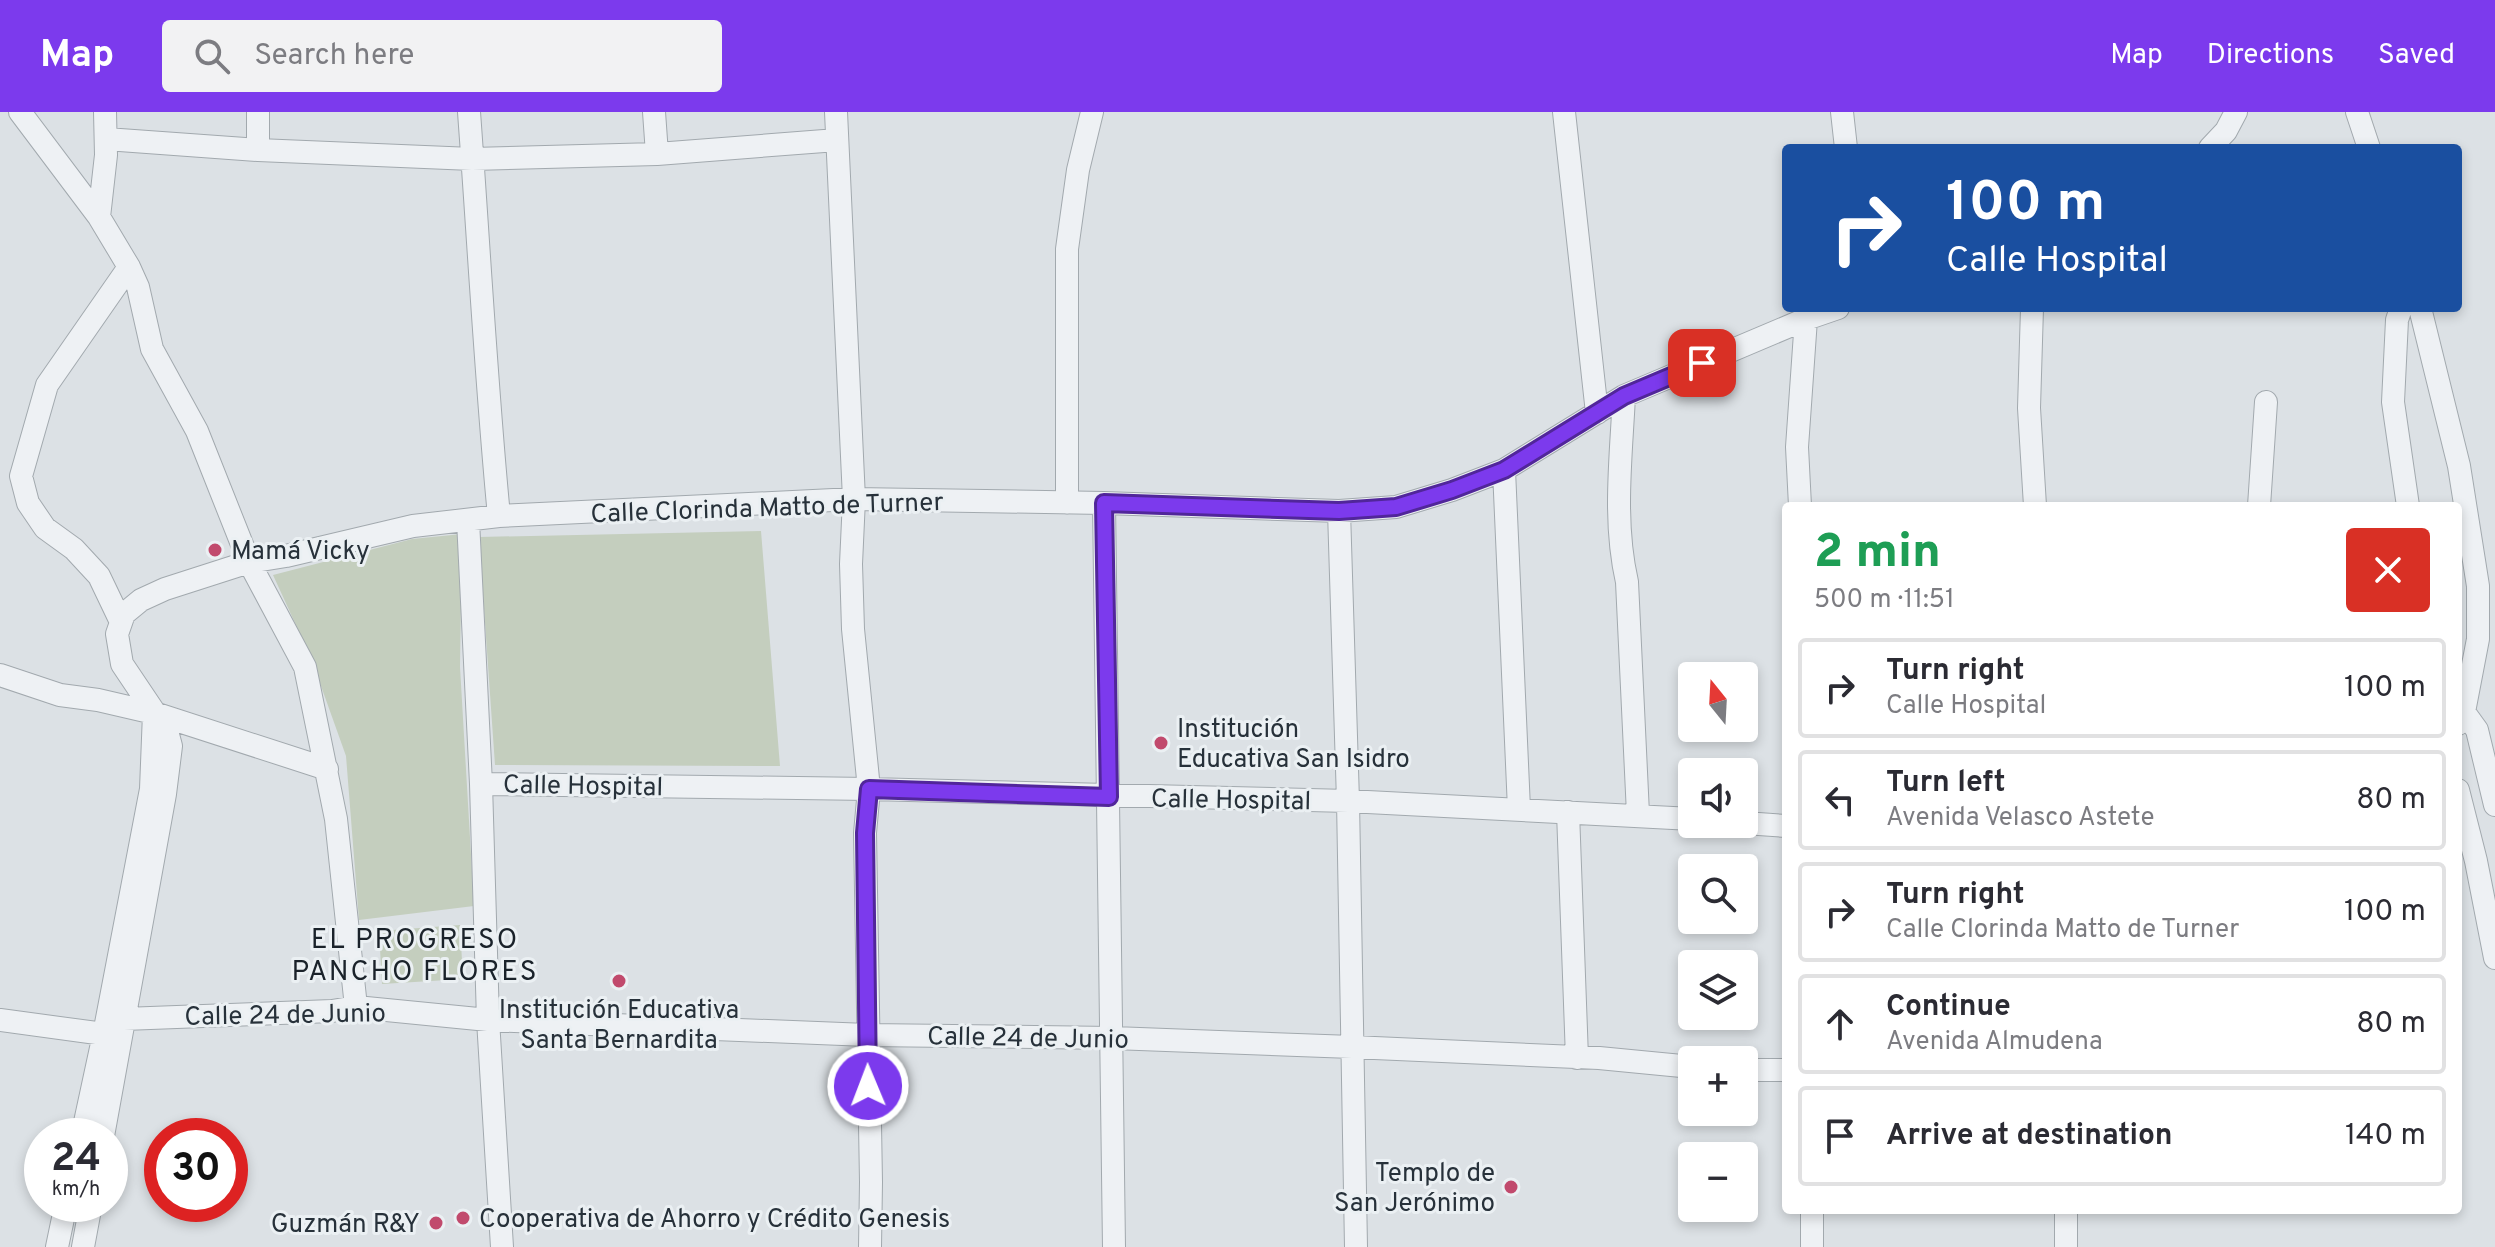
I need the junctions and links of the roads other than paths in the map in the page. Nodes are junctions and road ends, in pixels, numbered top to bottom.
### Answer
1 (20, 112) edge
2 (105, 112) edge
3 (258, 112) edge
4 (469, 112) edge
5 (654, 112) edge
6 (836, 112) edge
7 (1092, 112) edge
8 (1564, 112) edge
9 (1842, 112) edge
10 (2236, 112) edge
11 (2357, 112) edge
12 (106, 139) junction
13 (837, 140) junction
14 (1846, 144) edge
15 (2214, 144) edge
16 (2368, 144) edge
17 (258, 150) junction
18 (657, 154) junction
19 (472, 159) junction
20 (99, 217) junction
21 (129, 267) junction
22 (1826, 312) edge
23 (2032, 312) edge
24 (2400, 312) edge
25 (2421, 312) edge
26 (1806, 319) junction
27 (1624, 396) junction
28 (2266, 402) dead end
29 (1597, 413) junction
30 (1504, 470) junction
31 (854, 499) junction
32 (1800, 502) edge
33 (2035, 502) edge
34 (2259, 502) edge
35 (2407, 502) edge
36 (1067, 503) junction
37 (1104, 503) junction
38 (1339, 511) junction
39 (499, 516) junction
40 (468, 520) junction
41 (249, 562) junction
42 (121, 622) junction
43 (0, 675) edge
44 (154, 713) junction
45 (2470, 725) edge
46 (327, 769) junction
47 (481, 784) junction
48 (869, 789) junction
49 (1109, 797) junction
50 (1348, 801) junction
51 (2495, 805) edge
52 (2462, 806) edge
53 (1519, 809) junction
54 (1568, 812) junction
55 (1638, 814) junction
56 (1678, 818) edge
57 (1758, 824) edge
58 (1782, 826) edge
59 (2495, 958) edge
60 (356, 1007) junction
61 (124, 1019) junction
62 (0, 1020) edge
63 (488, 1020) junction
64 (104, 1034) junction
65 (867, 1035) junction
66 (1113, 1038) junction
67 (1352, 1047) junction
68 (1577, 1058) junction
69 (1678, 1066) edge
70 (1758, 1070) edge
71 (1782, 1070) edge
72 (86, 1118) edge
73 (106, 1118) edge
74 (1812, 1214) edge
75 (2066, 1214) edge
76 (62, 1222) edge
77 (88, 1222) edge
78 (57, 1247) edge
79 (83, 1247) edge
80 (502, 1247) edge
81 (870, 1247) edge
82 (1114, 1247) edge
83 (1356, 1247) edge
84 (1812, 1247) edge
85 (2066, 1247) edge

1 - 20 street
2 - 12 street
3 - 17 street
4 - 19 street
5 - 18 street
6 - 13 street
7 - 36 street
8 - 29 street
9 - 14 street
10 - 15 street
11 - 16 street
12 - 17 street
12 - 20 street
13 - 18 street
13 - 31 street
17 - 19 street
18 - 19 street
19 - 39 street
20 - 21 street
21 - 41 street
21 - 42 street
22 - 26 street, Calle Clorinda Matto de Turner
23 - 33 street
24 - 35 street
25 - 45 street
26 - 27 street, Calle Clorinda Matto de Turner
26 - 32 street
27 - 29 street, Calle Clorinda Matto de Turner
27 - 55 street
28 - 34 street
29 - 30 street, Calle Clorinda Matto de Turner
30 - 38 street, Calle Clorinda Matto de Turner
30 - 53 street
31 - 36 street, Calle Clorinda Matto de Turner
31 - 39 street, Calle Clorinda Matto de Turner
31 - 48 street
36 - 37 street, Calle Clorinda Matto de Turner
37 - 38 street, Calle Clorinda Matto de Turner
37 - 49 street
38 - 50 street
39 - 40 street, Calle Clorinda Matto de Turner
40 - 41 street, Calle Clorinda Matto de Turner
40 - 47 street
41 - 42 street, Calle Clorinda Matto de Turner
41 - 46 street
42 - 44 street
43 - 44 street
44 - 46 street
44 - 61 street
44 - 64 street
45 - 51 street
46 - 60 street
47 - 48 street, Calle Hospital
47 - 63 street
48 - 49 street, Calle Hospital
48 - 65 street
49 - 50 street, Calle Hospital
49 - 66 street
50 - 53 street, Calle Hospital
50 - 67 street
52 - 59 street
53 - 54 street, Calle Hospital
54 - 55 street, Calle Hospital
54 - 68 street
55 - 56 street, Calle Hospital
57 - 58 street
60 - 61 street, Calle 24 de Junio
60 - 63 street, Calle 24 de Junio
61 - 73 street
62 - 64 street
63 - 65 street, Calle 24 de Junio
63 - 80 street
64 - 72 street
65 - 66 street, Calle 24 de Junio
65 - 81 street
66 - 67 street, Calle 24 de Junio
66 - 82 street
67 - 68 street, Calle 24 de Junio
67 - 83 street
68 - 69 street, Calle 24 de Junio
70 - 71 street
74 - 84 street
75 - 85 street
76 - 78 street
77 - 79 street

